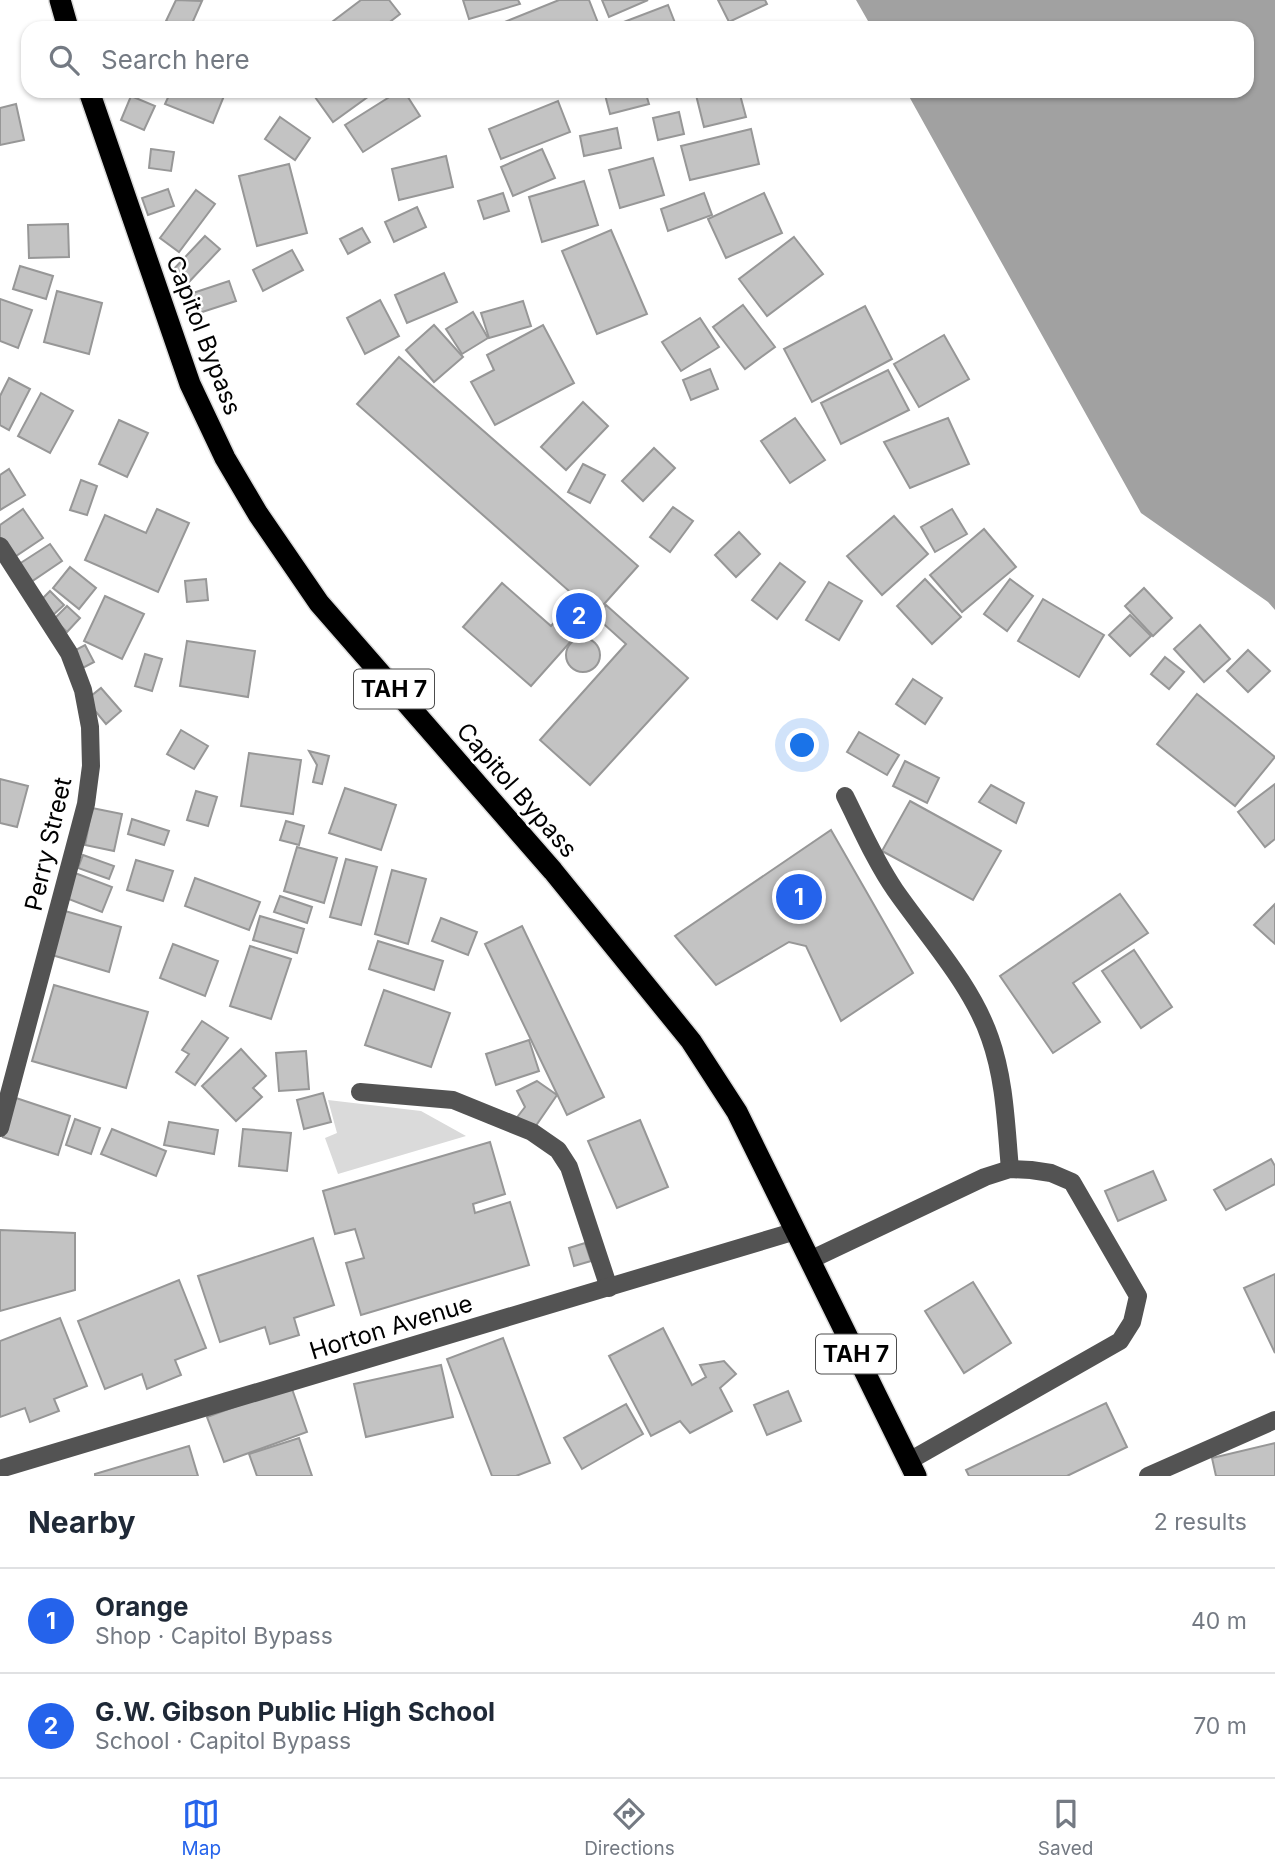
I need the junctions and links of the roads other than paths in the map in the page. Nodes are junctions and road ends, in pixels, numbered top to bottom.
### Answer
1 (60, 0) edge
2 (66, 21) edge
3 (91, 98) edge
4 (0, 545) edge
5 (845, 796) dead end
6 (360, 1093) dead end
7 (0, 1128) edge
8 (1010, 1170) junction
9 (796, 1231) junction
10 (810, 1260) junction
11 (609, 1288) junction
12 (1275, 1420) edge
13 (0, 1469) edge
14 (913, 1469) edge
15 (1148, 1476) edge

1 - 2 highway
3 - 9 highway, Capitol Bypass / TAH 7
4 - 7 street, Perry Street
5 - 8 street
6 - 11 street
8 - 10 street
8 - 14 street
9 - 10 highway, Capitol Bypass / TAH 7
9 - 11 street, Horton Avenue
10 - 14 highway, Capitol Bypass / TAH 7
11 - 13 street, Horton Avenue
12 - 15 street

